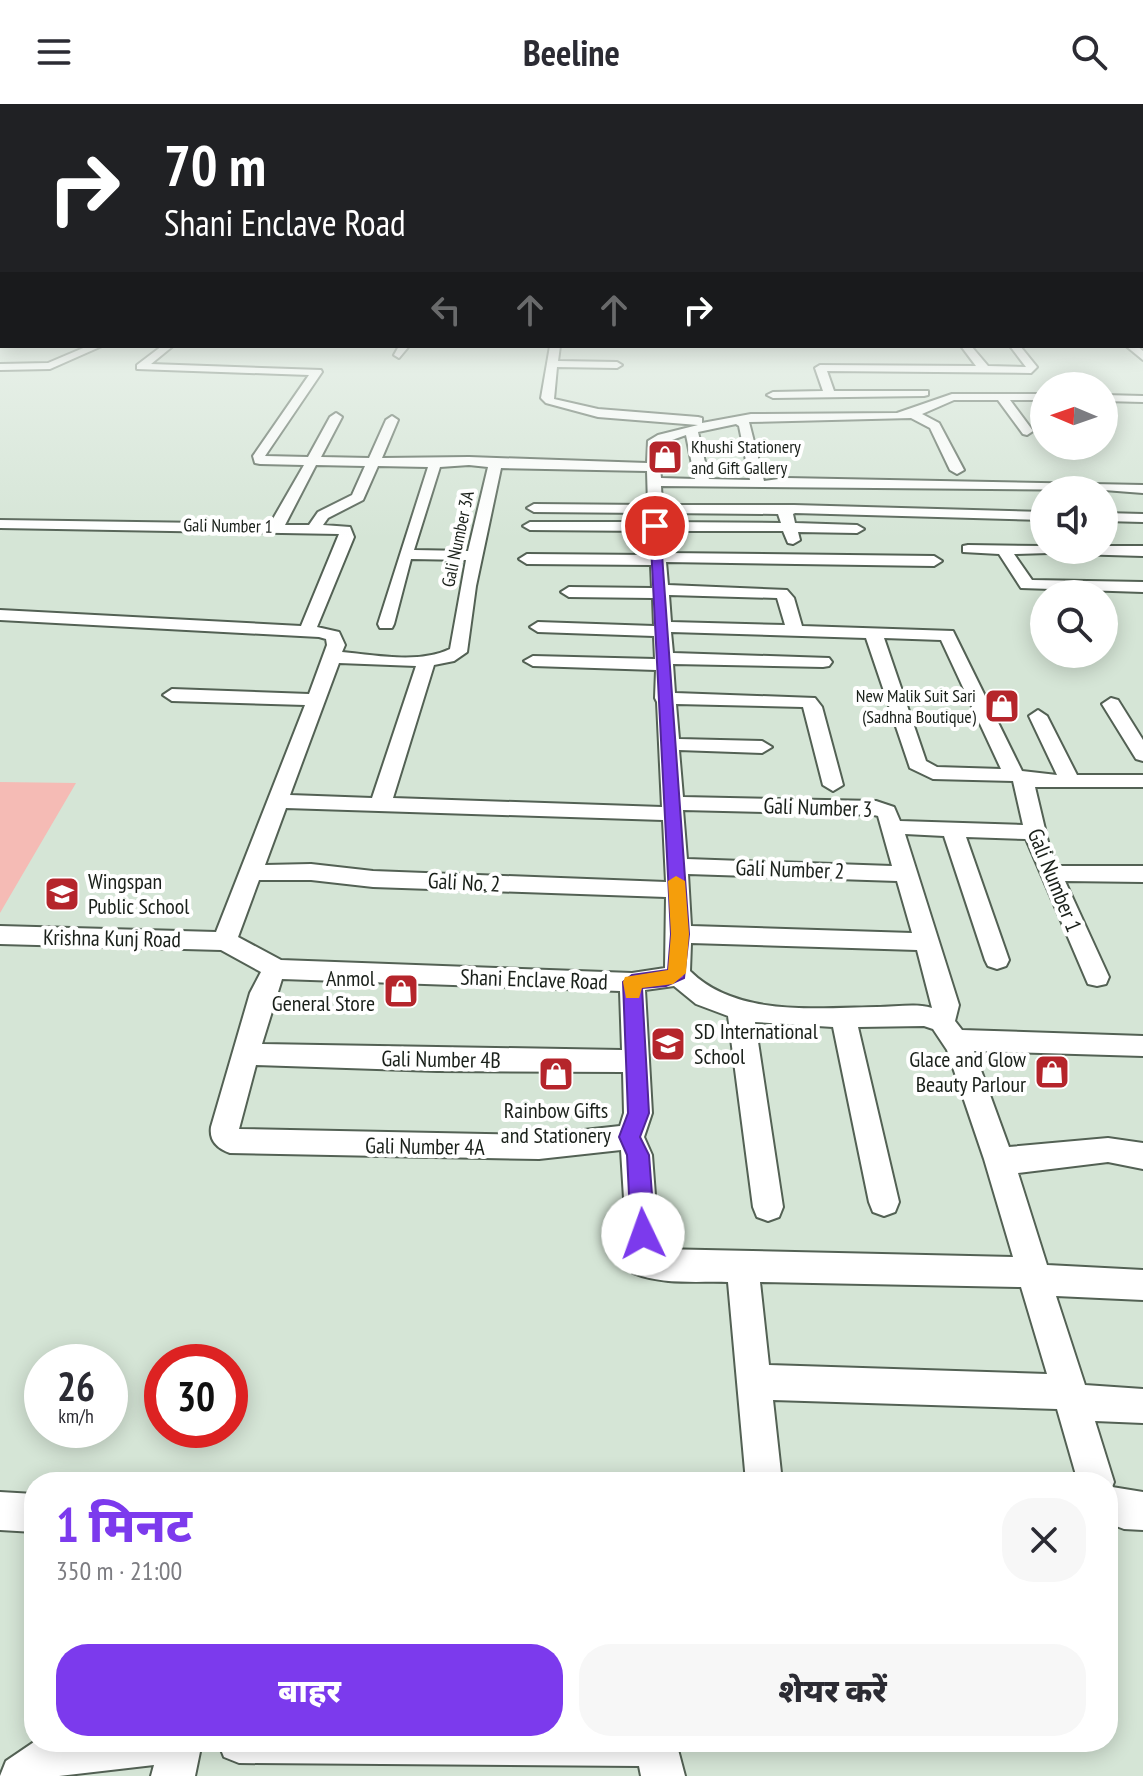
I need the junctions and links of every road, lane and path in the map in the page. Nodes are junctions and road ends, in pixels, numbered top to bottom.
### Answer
1 (309, 383) edge
2 (550, 383) edge
3 (826, 383) edge
4 (913, 383) edge
5 (924, 393) junction
6 (773, 395) dead end
7 (830, 395) junction
8 (1001, 396) junction
9 (1030, 397) edge
10 (1118, 398) edge
11 (945, 399) junction
12 (1143, 399) edge
13 (913, 414) junction
14 (336, 417) dead end
15 (737, 419) junction
16 (392, 420) dead end
17 (717, 423) junction
18 (691, 430) junction
19 (1027, 431) dead end
20 (312, 460) junction
21 (373, 460) junction
22 (437, 463) junction
23 (495, 464) junction
24 (957, 470) dead end
25 (653, 475) junction
26 (703, 483) junction
27 (758, 485) junction
28 (1143, 489) edge
29 (654, 507) junction
30 (534, 508) dead end
31 (786, 510) junction
32 (1030, 516) edge
33 (1118, 517) edge
34 (1143, 518) edge
35 (0, 524) edge
36 (530, 526) dead end
37 (655, 526) junction
38 (276, 527) junction
39 (789, 527) junction
40 (314, 528) junction
41 (857, 529) dead end
42 (968, 549) dead end
43 (1004, 550) junction
44 (1030, 550) edge
45 (1118, 551) edge
46 (1143, 551) edge
47 (405, 554) junction
48 (474, 556) junction
49 (527, 559) dead end
50 (657, 559) junction
51 (797, 559) junction
52 (934, 561) dead end
53 (1143, 587) edge
54 (569, 592) dead end
55 (660, 592) junction
56 (0, 615) edge
57 (386, 624) dead end
58 (538, 627) dead end
59 (662, 629) junction
60 (795, 630) junction
61 (307, 631) junction
62 (873, 632) junction
63 (332, 657) junction
64 (427, 659) junction
65 (533, 661) dead end
66 (663, 662) junction
67 (823, 662) dead end
68 (172, 695) dead end
69 (664, 698) junction
70 (316, 700) junction
71 (1111, 704) dead end
72 (1038, 716) dead end
73 (667, 744) junction
74 (762, 747) dead end
75 (1143, 755) edge
76 (1018, 777) junction
77 (1070, 780) junction
78 (1143, 781) edge
79 (833, 785) dead end
80 (278, 801) junction
81 (381, 803) junction
82 (671, 808) junction
83 (892, 827) junction
84 (953, 830) junction
85 (1034, 832) junction
86 (252, 873) junction
87 (1049, 873) junction
88 (906, 874) junction
89 (1143, 874) edge
90 (676, 878) junction
91 (680, 934) junction
92 (0, 935) edge
93 (225, 941) junction
94 (925, 942) junction
95 (997, 960) dead end
96 (275, 968) junction
97 (677, 973) junction
98 (1097, 977) dead end
99 (632, 982) junction
100 (740, 1010) junction
101 (843, 1016) junction
102 (949, 1031) junction
103 (1143, 1046) edge
104 (245, 1054) junction
105 (636, 1061) junction
106 (630, 1137) junction
107 (1143, 1156) edge
108 (999, 1159) junction
109 (884, 1202) dead end
110 (768, 1207) dead end
111 (742, 1267) junction
112 (1033, 1276) junction
113 (1143, 1285) edge
114 (756, 1382) junction
115 (1072, 1397) junction
116 (1143, 1406) edge
117 (763, 1472) edge
118 (1093, 1472) edge
119 (1118, 1508) edge
120 (0, 1511) edge
121 (1143, 1511) edge
122 (24, 1512) edge
123 (79, 1752) edge
124 (179, 1752) edge
125 (599, 1752) edge
126 (658, 1754) edge
127 (21, 1776) edge
128 (173, 1776) edge

1 - 20 street
2 - 17 street
3 - 7 street
4 - 5 street
5 - 7 street
5 - 11 street
6 - 7 street
8 - 9 street
8 - 11 street
8 - 19 street
10 - 12 street
11 - 13 street
13 - 15 street
13 - 24 street
14 - 20 street
15 - 17 street
15 - 27 street
16 - 21 street
17 - 18 street
18 - 25 street
18 - 26 street
20 - 21 street
20 - 38 street
21 - 22 street
21 - 40 street
22 - 23 street
22 - 47 street
23 - 25 street
23 - 48 street, Gali Number 3A
25 - 26 street
25 - 29 street
26 - 27 street
27 - 28 street
29 - 30 street
29 - 31 street
29 - 37 street
31 - 32 street
31 - 39 street
33 - 34 street
35 - 38 street, Gali Number 1
36 - 37 street
37 - 39 street
37 - 50 street
38 - 40 street, Gali Number 1
39 - 41 street
39 - 51 street
40 - 61 street, Gali Number 1
42 - 43 street
43 - 44 street
43 - 53 street
45 - 46 street
47 - 48 street
47 - 57 street
48 - 64 street, Gali Number 3A
49 - 50 street
50 - 51 street
50 - 55 street
51 - 52 street
54 - 55 street
55 - 59 street
55 - 60 street
56 - 61 street
58 - 59 street
59 - 60 street
59 - 66 street
60 - 62 street
61 - 63 street
62 - 76 street, Gali Number 1
62 - 76 street
63 - 64 street, Gali Number 3A
63 - 70 street
64 - 81 street
65 - 66 street
66 - 67 street
66 - 69 street
68 - 70 street
69 - 73 street
69 - 79 street
70 - 80 street
71 - 75 street
72 - 77 street
73 - 74 street
73 - 82 street
76 - 77 street
76 - 85 street, Gali Number 1
77 - 78 street
80 - 81 street, Gali Number 3
80 - 86 street
81 - 82 street, Gali Number 3
82 - 83 street, Gali Number 3
82 - 90 street
83 - 84 street
83 - 88 street, Gali Number 3
84 - 85 street
84 - 95 street
85 - 87 street, Gali Number 1
86 - 90 street, Gali No. 2
86 - 93 street
87 - 89 street
87 - 98 street, Gali Number 1
88 - 90 street, Gali Number 2
88 - 94 street, Gali Number 3
90 - 91 street
91 - 94 street
91 - 97 street
92 - 93 street, Krishna Kunj Road
93 - 96 street, Shani Enclave Road
94 - 102 street, Gali Number 3
96 - 99 street, Shani Enclave Road
96 - 104 street
97 - 99 street, Shani Enclave Road
97 - 100 street
99 - 105 street
100 - 101 street
100 - 110 street
101 - 102 street
101 - 109 street
102 - 103 street
102 - 108 street, Gali Number 3
104 - 105 street, Gali Number 4B
104 - 106 street, Gali Number 4A
105 - 106 street
106 - 111 street
107 - 108 street
108 - 112 street, Gali Number 3
111 - 112 street
111 - 114 street
112 - 113 street
112 - 115 street, Gali Number 3
114 - 115 street
114 - 117 street
115 - 116 street
115 - 118 street, Gali Number 3
119 - 121 street
120 - 122 street
123 - 127 street
124 - 128 street
125 - 126 street

